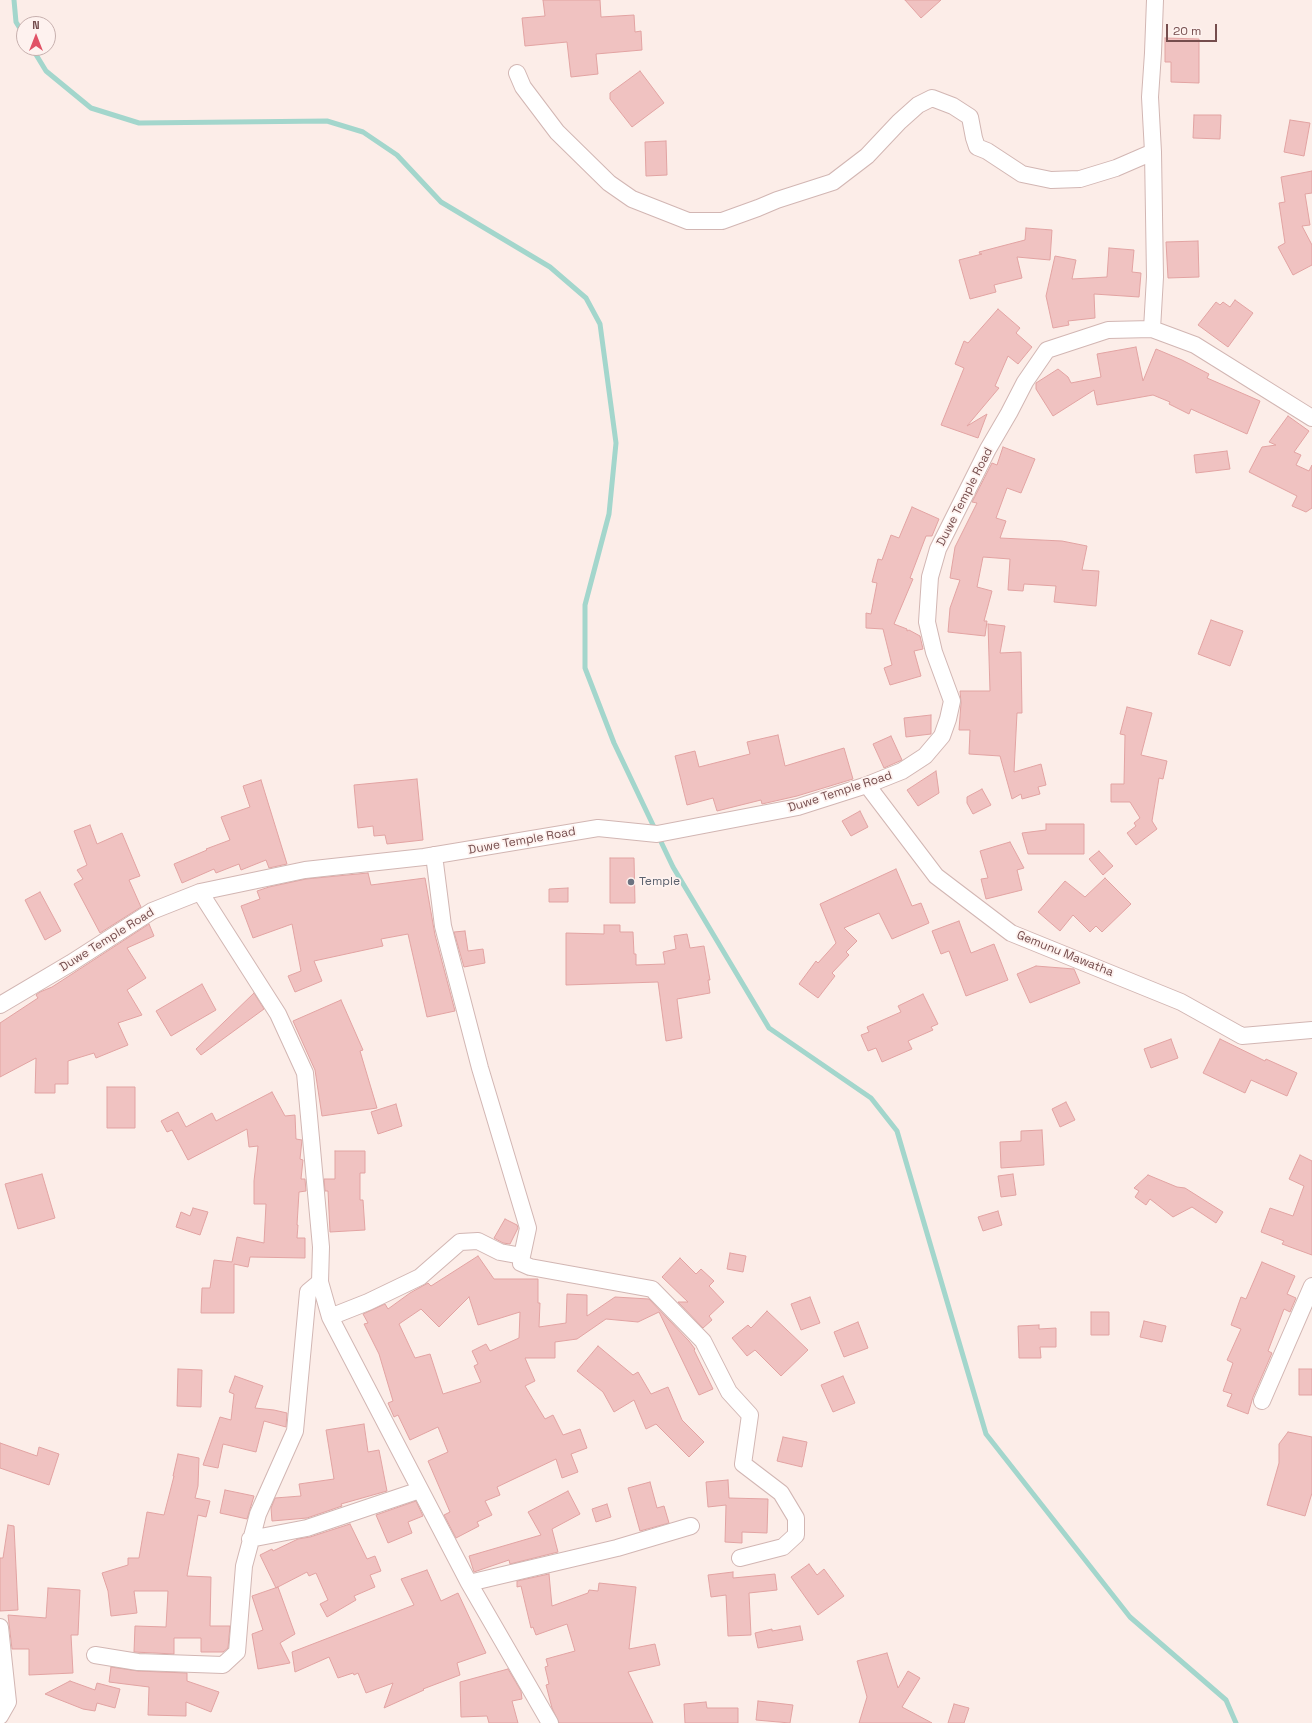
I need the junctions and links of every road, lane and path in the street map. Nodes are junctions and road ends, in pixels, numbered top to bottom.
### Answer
1 (1155, 0) edge
2 (517, 73) dead end
3 (1154, 152) junction
4 (1152, 329) junction
5 (1312, 418) edge
6 (867, 785) junction
7 (434, 855) junction
8 (200, 892) junction
9 (0, 1005) edge
10 (1312, 1030) edge
11 (522, 1256) junction
12 (320, 1282) junction
13 (1312, 1286) edge
14 (330, 1317) junction
15 (1262, 1401) dead end
16 (420, 1490) junction
17 (692, 1526) dead end
18 (250, 1540) junction
19 (740, 1558) dead end
20 (469, 1583) junction
21 (0, 1627) edge
22 (95, 1656) dead end
23 (0, 1716) edge
24 (550, 1723) edge

1 - 3 street
2 - 3 street
3 - 4 street
4 - 5 street, Duwe Temple Road
4 - 6 street, Duwe Temple Road
6 - 7 street, Duwe Temple Road
6 - 10 street, Gemunu Mawatha
7 - 8 street, Duwe Temple Road
7 - 11 street
8 - 9 street, Duwe Temple Road
8 - 12 street
11 - 14 street
11 - 19 street
12 - 14 street
12 - 18 street
13 - 15 street
14 - 16 street
16 - 18 street
16 - 20 street
17 - 20 street
18 - 22 street
20 - 24 street
21 - 23 street

